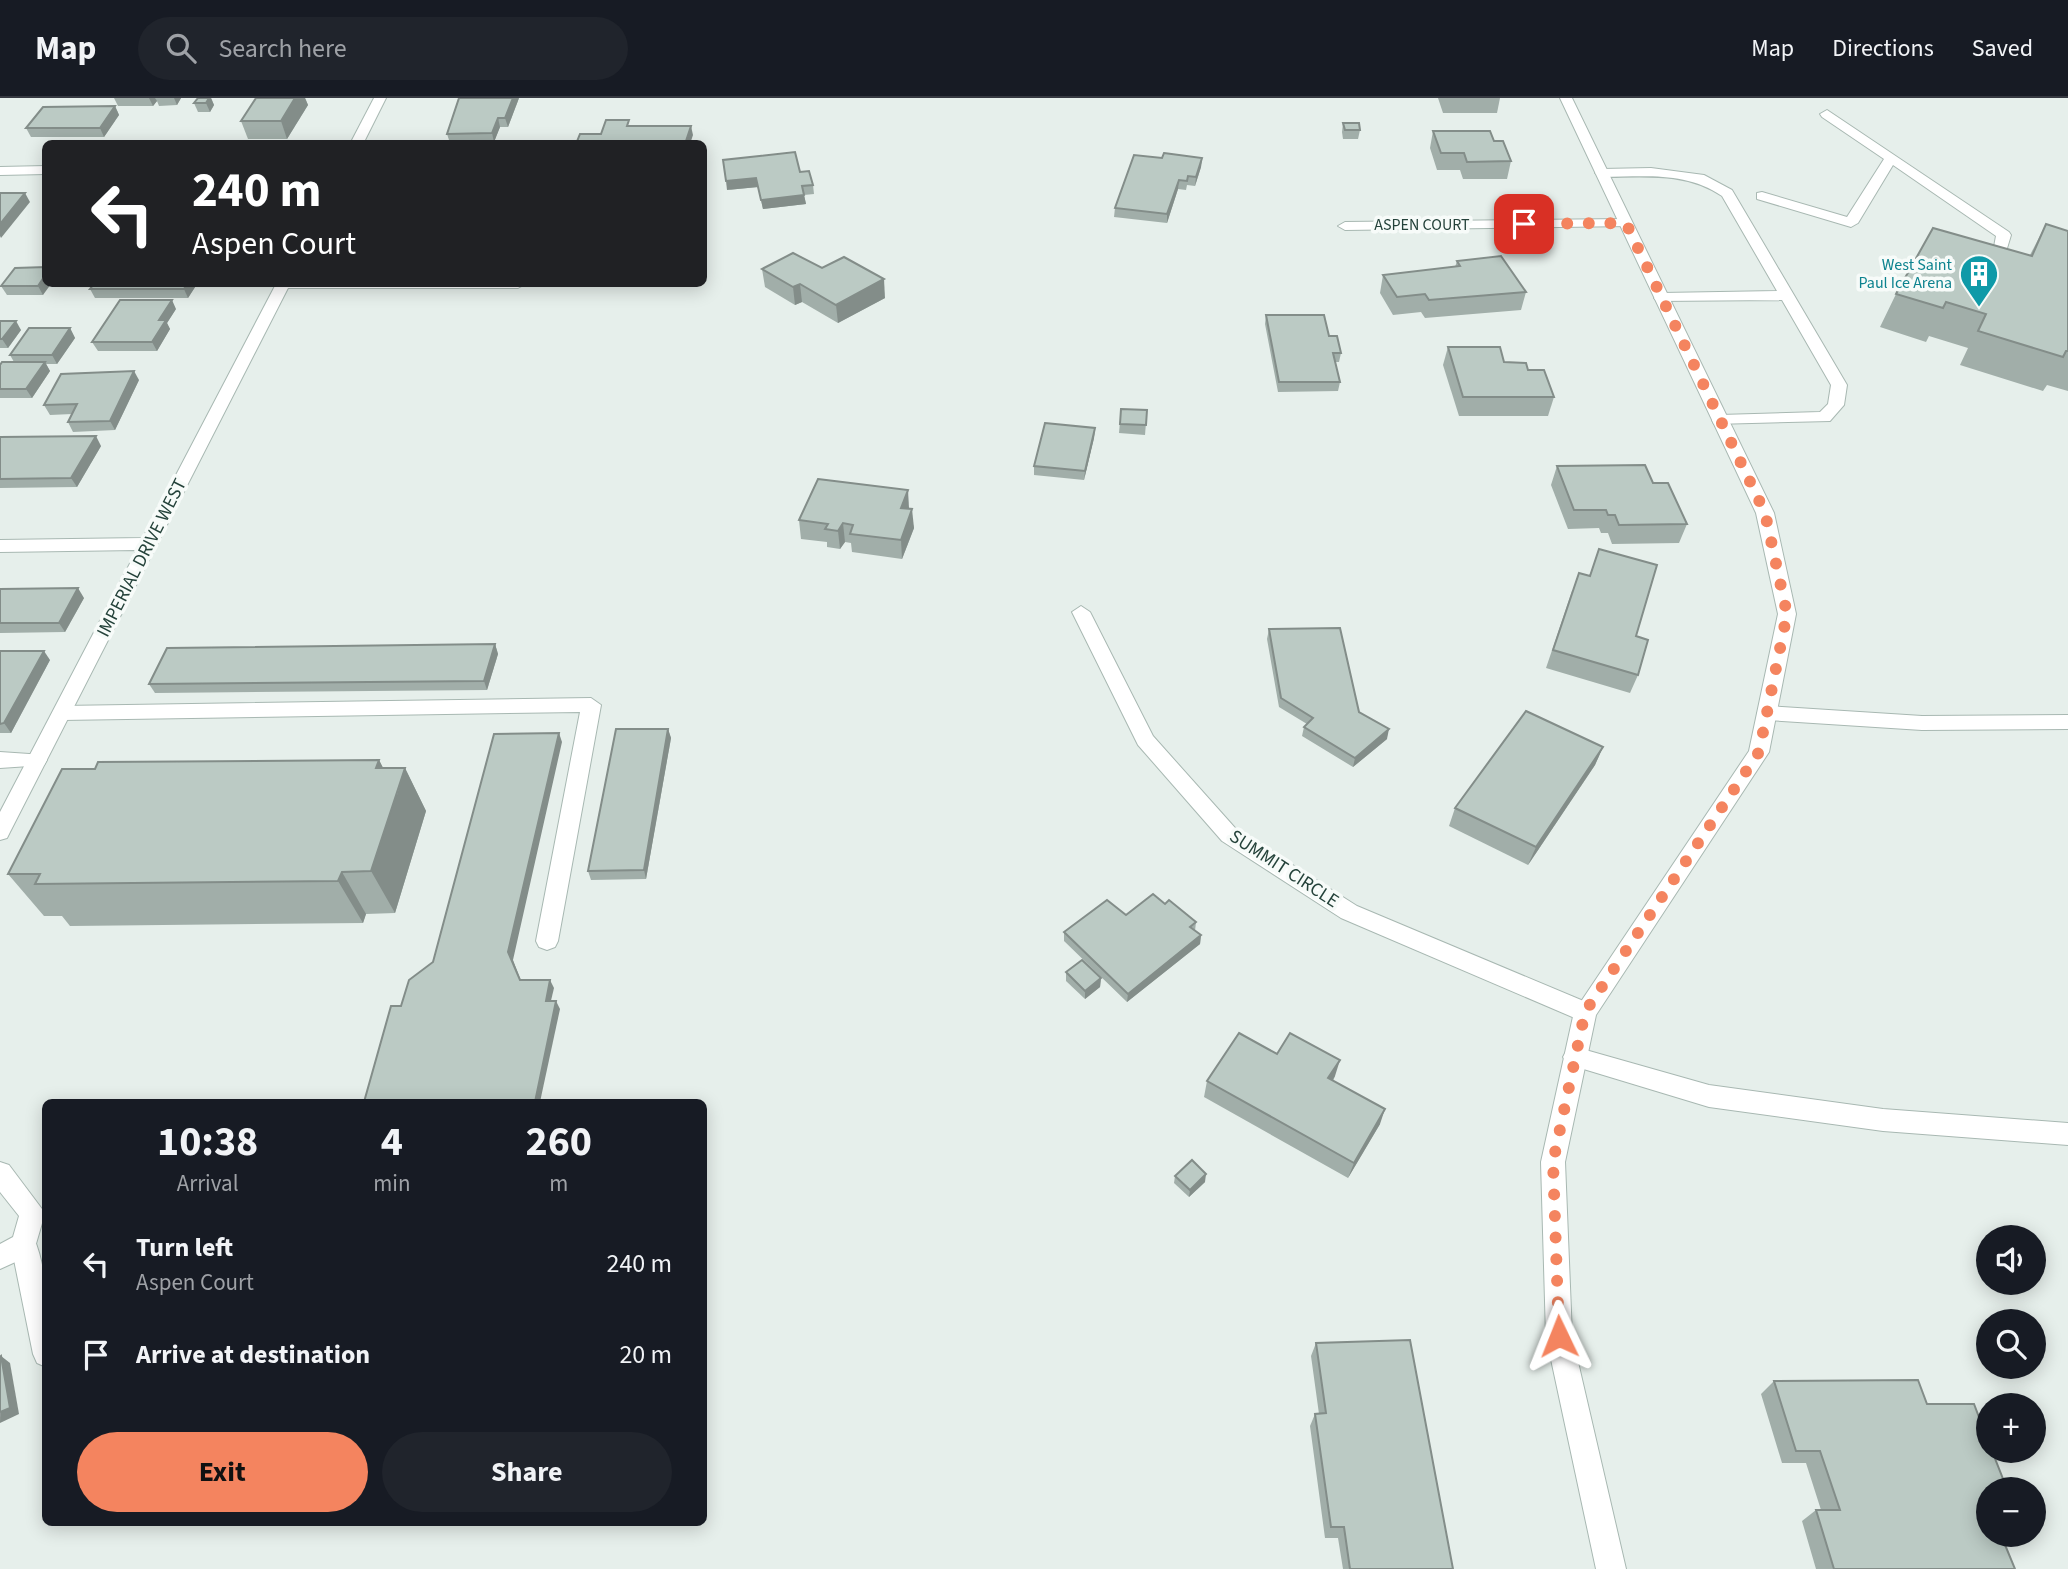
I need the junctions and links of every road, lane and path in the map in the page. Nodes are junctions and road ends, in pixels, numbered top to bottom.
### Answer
1 (380, 98) edge
2 (1566, 98) edge
3 (1827, 114) dead end
4 (358, 140) edge
5 (1891, 158) junction
6 (42, 170) edge
7 (0, 171) edge
8 (1602, 173) junction
9 (1762, 196) dead end
10 (1626, 223) junction
11 (1345, 226) dead end
12 (2000, 252) edge
13 (281, 287) edge
14 (1787, 295) junction
15 (1662, 298) junction
16 (1720, 420) junction
17 (150, 544) junction
18 (0, 546) edge
19 (1081, 612) dead end
20 (62, 713) junction
21 (1767, 713) junction
22 (2065, 727) edge
23 (0, 760) edge
24 (37, 760) junction
25 (0, 832) edge
26 (547, 941) dead end
27 (1585, 1012) junction
28 (1575, 1057) junction
29 (2068, 1134) edge
30 (0, 1173) edge
31 (24, 1245) junction
32 (0, 1257) edge
33 (42, 1334) edge
34 (1611, 1569) edge

1 - 4 street
2 - 8 street
3 - 5 street
5 - 9 street
5 - 12 street
6 - 7 street
8 - 10 street
8 - 14 street
10 - 11 street, ASPEN COURT
10 - 15 street
13 - 17 street, IMPERIAL DRIVE WEST
14 - 15 street
14 - 16 street
15 - 16 street
16 - 21 street
17 - 18 street
17 - 20 street, IMPERIAL DRIVE WEST
19 - 27 street, SUMMIT CIRCLE
20 - 24 street, IMPERIAL DRIVE WEST
20 - 26 street
21 - 22 street
21 - 27 street
23 - 24 street
24 - 25 street, IMPERIAL DRIVE WEST
27 - 28 street
28 - 29 street
28 - 34 street
30 - 31 street
31 - 32 street
31 - 33 street

